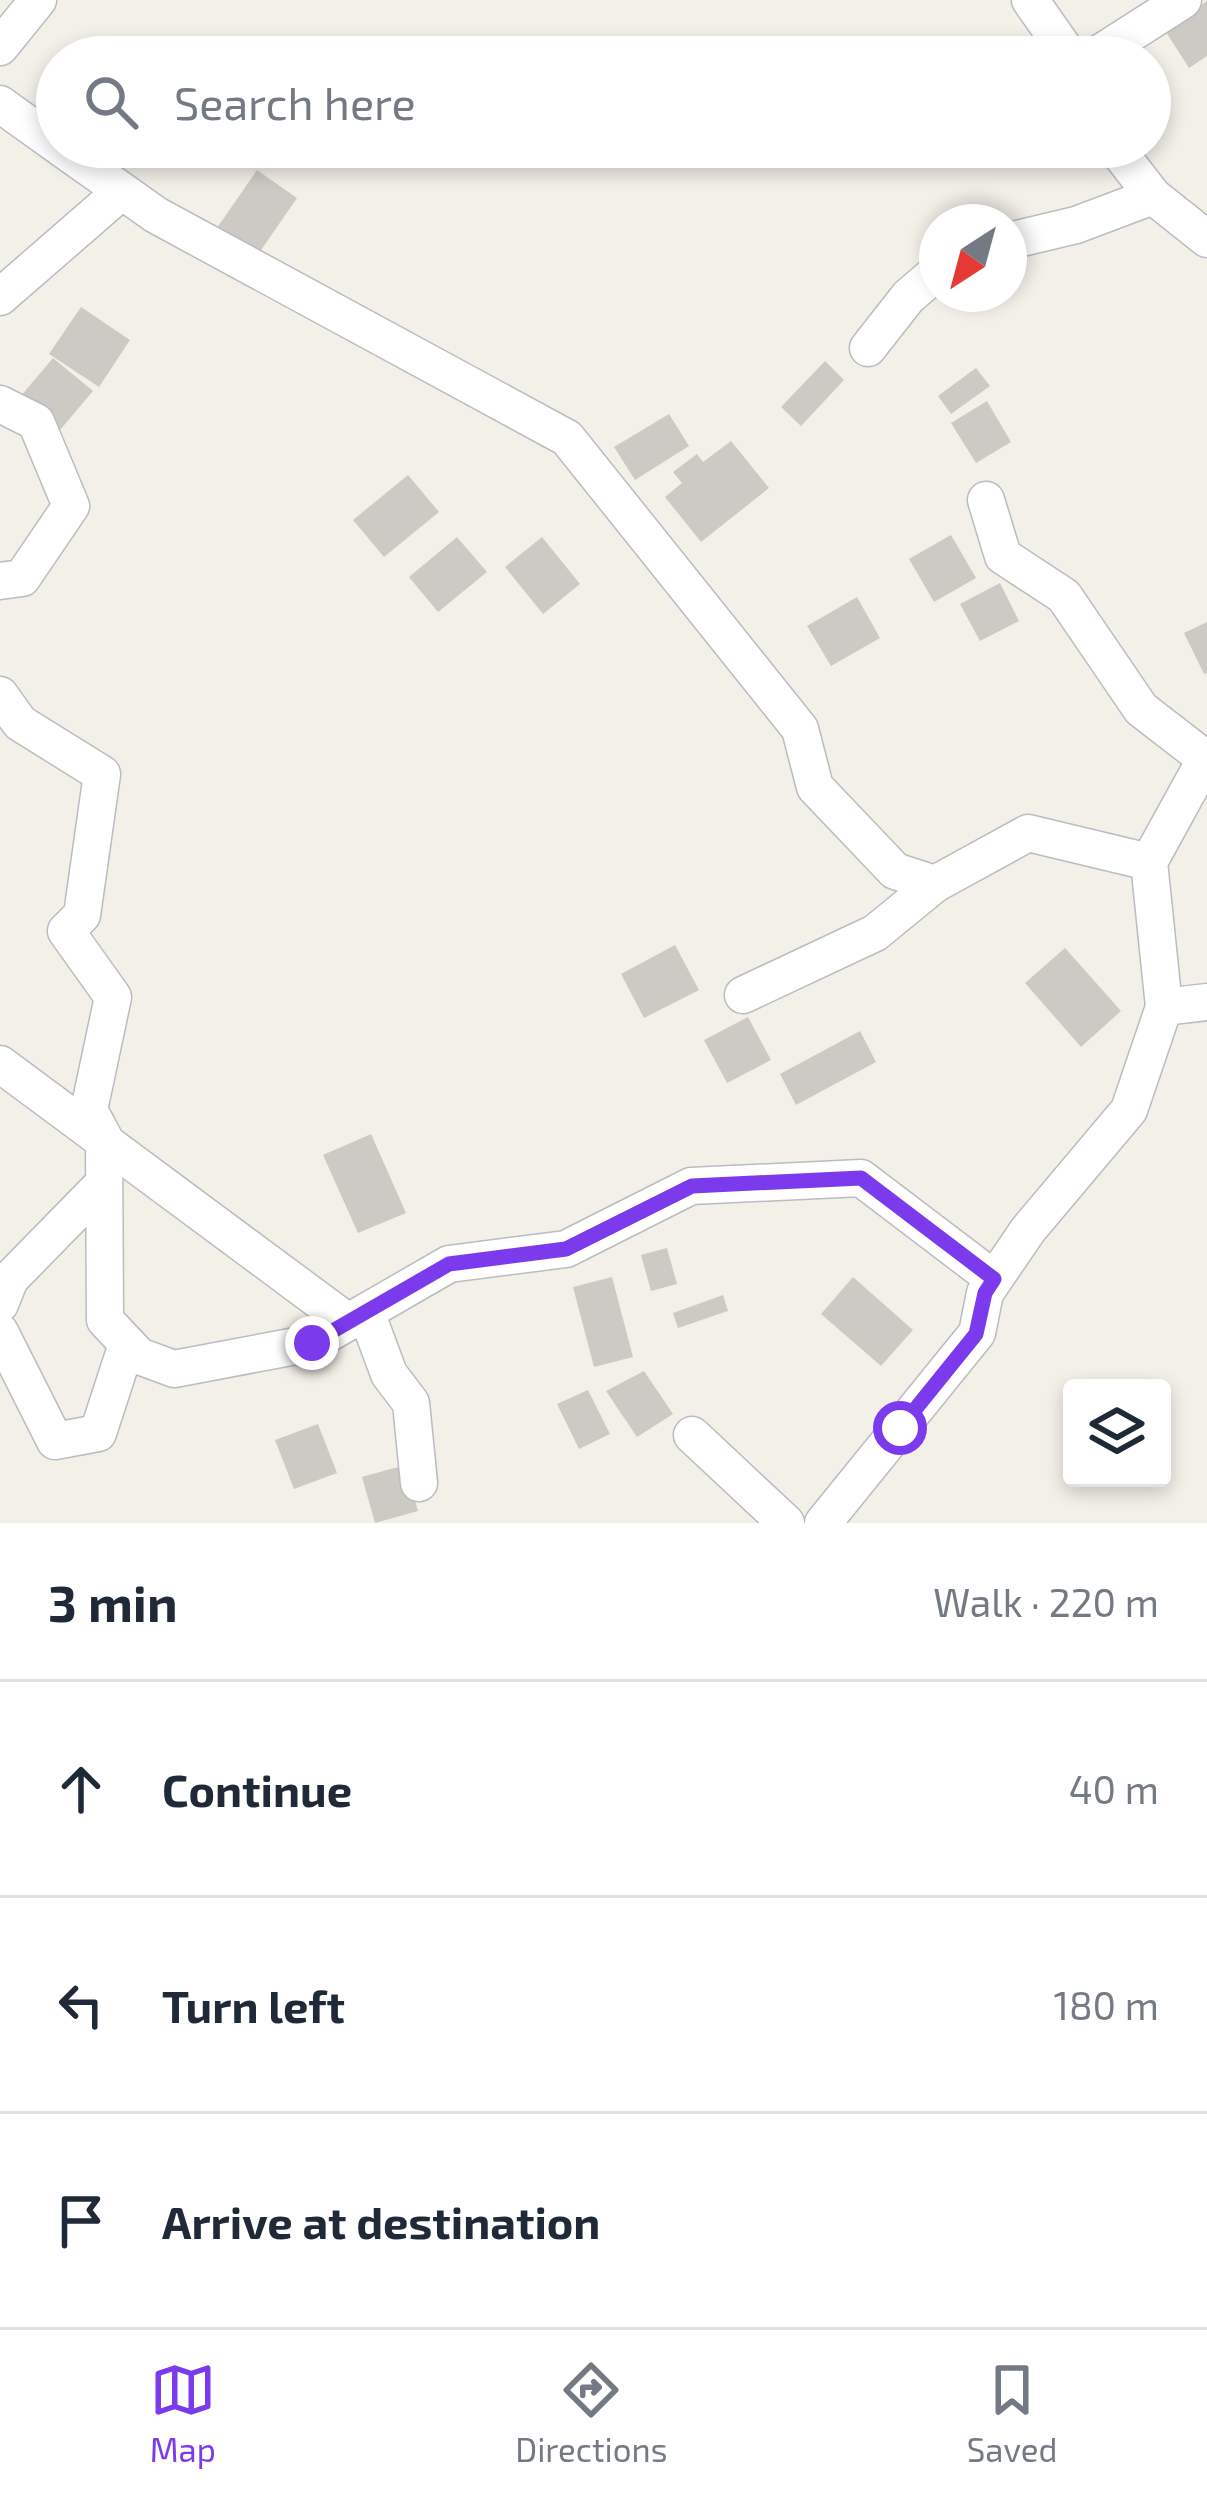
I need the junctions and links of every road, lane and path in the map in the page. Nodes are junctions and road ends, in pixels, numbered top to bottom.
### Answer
1 (38, 0) edge
2 (1030, 0) edge
3 (1184, 0) edge
4 (1055, 36) edge
5 (1127, 36) edge
6 (0, 46) edge
7 (0, 104) edge
8 (36, 130) edge
9 (90, 168) edge
10 (1131, 168) edge
11 (122, 191) junction
12 (1153, 196) junction
13 (1027, 237) edge
14 (1207, 239) edge
15 (919, 288) edge
16 (0, 297) edge
17 (868, 348) dead end
18 (0, 404) edge
19 (986, 500) dead end
20 (0, 581) edge
21 (0, 695) edge
22 (1206, 760) edge
23 (1149, 862) junction
24 (935, 884) junction
25 (743, 995) dead end
26 (1207, 1002) edge
27 (1164, 1007) junction
28 (0, 1064) edge
29 (104, 1138) junction
30 (104, 1183) junction
31 (994, 1279) junction
32 (0, 1304) edge
33 (357, 1317) junction
34 (0, 1332) edge
35 (128, 1344) junction
36 (10, 1378) edge
37 (692, 1435) dead end
38 (419, 1483) dead end
39 (786, 1523) edge
40 (824, 1523) edge

1 - 6 street
2 - 4 street
3 - 5 street
7 - 8 street
9 - 11 street
10 - 12 street
11 - 16 street
11 - 24 street
12 - 13 street
12 - 14 street
15 - 17 street
18 - 20 street
19 - 22 street
21 - 29 street
22 - 23 street
23 - 24 street
23 - 27 street
24 - 25 street
26 - 27 street
27 - 31 street
28 - 29 street
29 - 30 street
29 - 33 street
30 - 32 street
30 - 35 street
31 - 33 street
31 - 40 street
33 - 35 street
33 - 38 street
34 - 36 street
35 - 36 street
37 - 39 street

